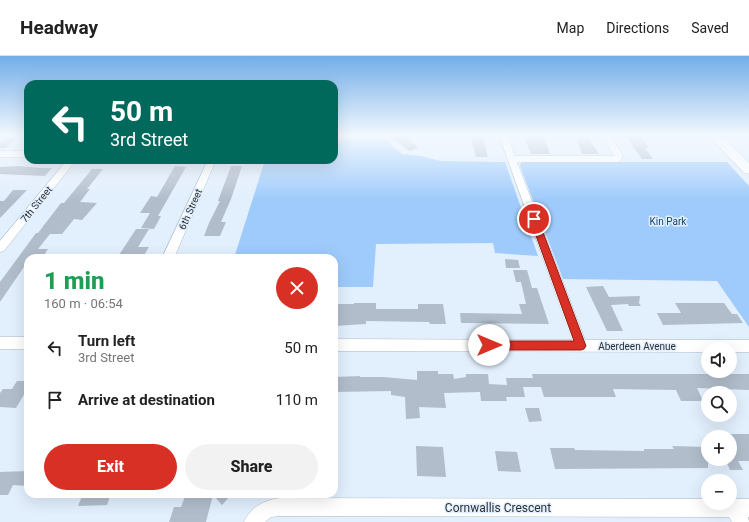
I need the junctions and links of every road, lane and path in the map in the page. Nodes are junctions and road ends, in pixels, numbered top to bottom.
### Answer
1 (619, 157) edge
2 (736, 157) edge
3 (512, 159) joint
4 (69, 164) edge
5 (210, 164) edge
6 (749, 170) edge
7 (0, 248) edge
8 (170, 254) edge
9 (0, 343) edge
10 (24, 343) edge
11 (338, 345) edge
12 (581, 346) junction
13 (749, 346) edge
14 (741, 512) edge
15 (253, 522) edge

1 - 3 street
2 - 6 street
3 - 12 street
4 - 7 street, 7th Street
5 - 8 street, 6th Street
9 - 10 street
11 - 12 street, Aberdeen Avenue
12 - 13 street, Aberdeen Avenue
14 - 15 street, Cornwallis Crescent

